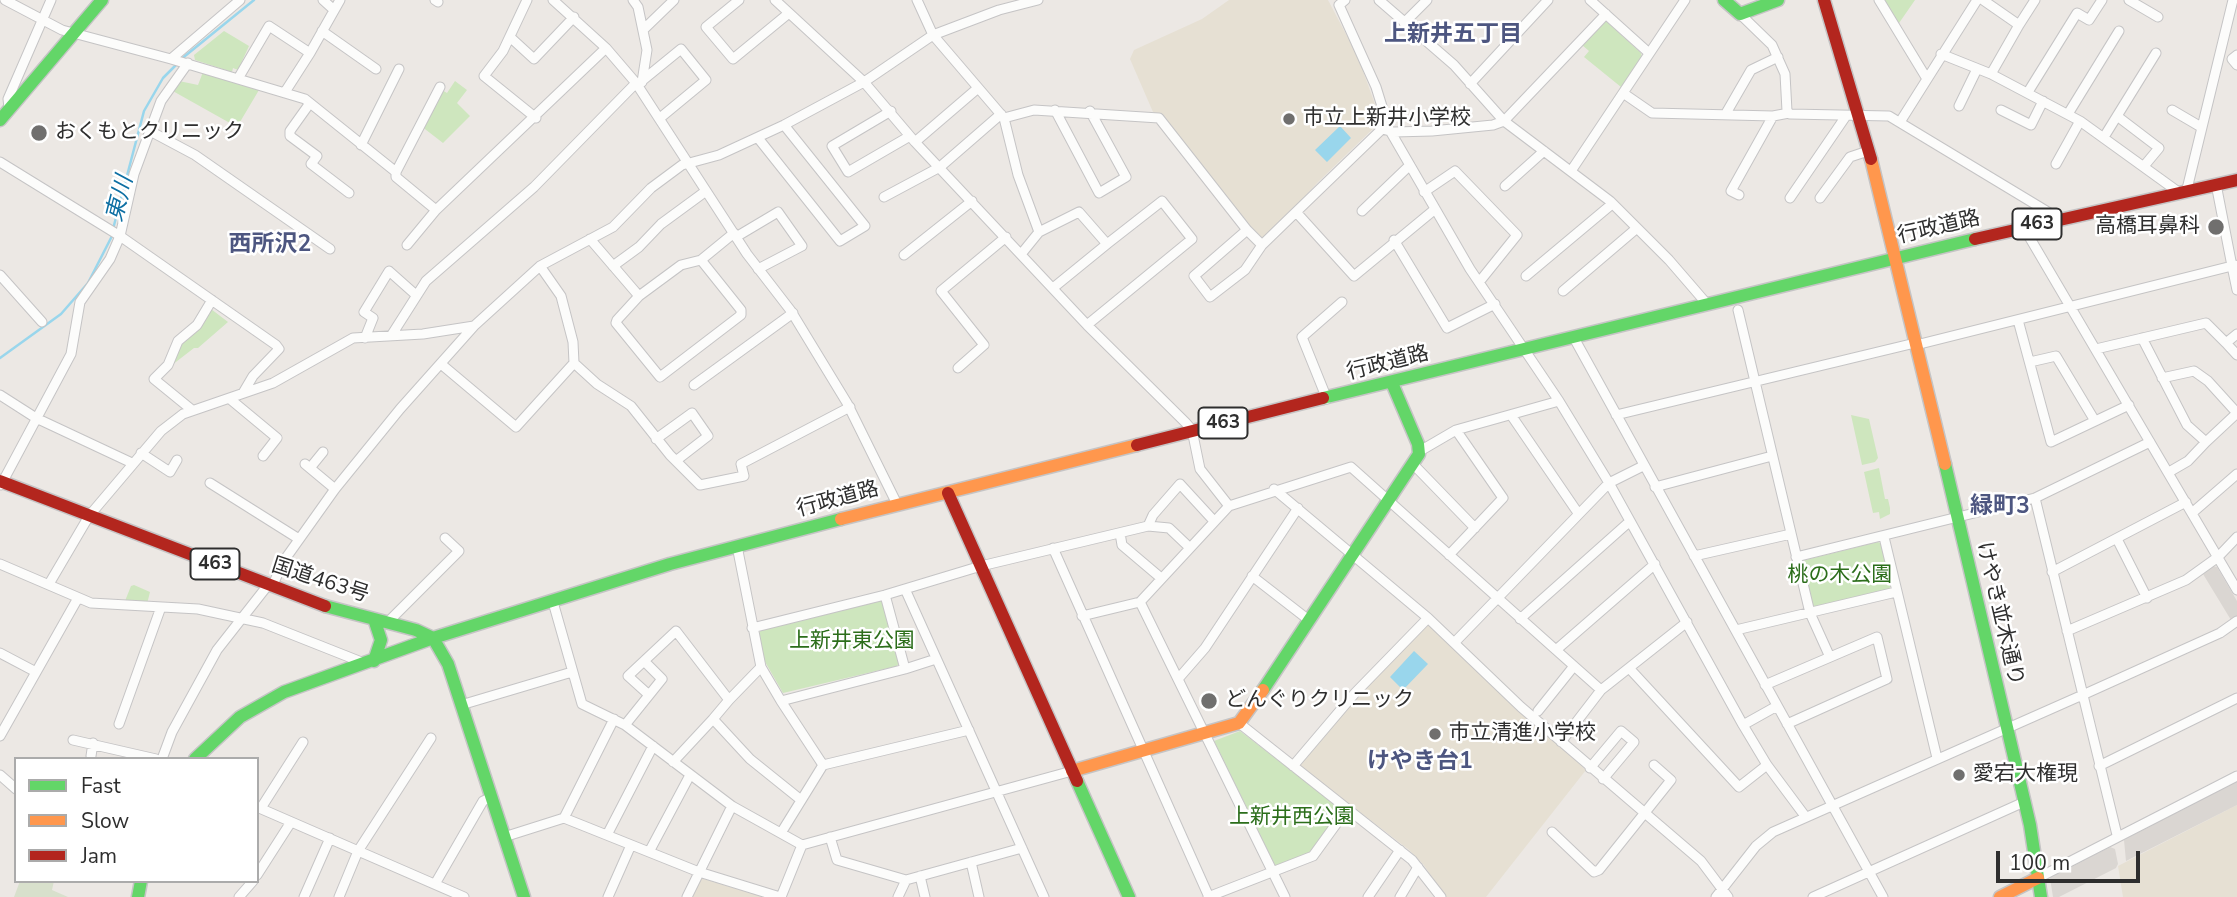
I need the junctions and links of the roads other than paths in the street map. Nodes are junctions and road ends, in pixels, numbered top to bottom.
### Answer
1 (5, 0) edge
2 (51, 0) edge
3 (102, 0) edge
4 (240, 0) edge
5 (323, 0) edge
6 (340, 0) edge
7 (527, 0) edge
8 (553, 0) edge
9 (633, 0) edge
10 (674, 0) edge
11 (739, 0) edge
12 (775, 0) edge
13 (917, 0) edge
14 (1038, 0) edge
15 (1380, 0) edge
16 (1427, 0) edge
17 (1548, 0) edge
18 (1590, 0) edge
19 (1685, 0) edge
20 (1724, 0) edge
21 (1824, 0) edge
22 (1879, 0) edge
23 (1977, 0) edge
24 (1983, 0) edge
25 (2035, 0) edge
26 (2102, 0) edge
27 (2129, 0) edge
28 (2233, 0) edge
29 (1772, 1) edge
30 (1339, 2) edge
31 (334, 10) junction
32 (789, 13) junction
33 (1606, 14) junction
34 (1740, 14) junction
35 (574, 17) junction
36 (2158, 17) dead end
37 (44, 22) junction
38 (1404, 23) junction
39 (2019, 25) junction
40 (643, 30) junction
41 (2119, 31) dead end
42 (75, 32) junction
43 (322, 32) junction
44 (933, 35) junction
45 (510, 37) junction
46 (606, 48) junction
47 (2222, 51) junction
48 (310, 53) junction
49 (1650, 53) junction
50 (1941, 54) junction
51 (2156, 54) dead end
52 (1778, 57) junction
53 (2235, 60) edge
54 (180, 61) junction
55 (376, 69) dead end
56 (399, 69) dead end
57 (1977, 69) junction
58 (1991, 74) junction
59 (239, 77) junction
60 (1927, 79) junction
61 (864, 82) junction
62 (640, 84) junction
63 (1470, 84) junction
64 (440, 87) dead end
65 (978, 88) junction
66 (285, 92) junction
67 (2028, 92) junction
68 (1623, 93) junction
69 (2043, 101) junction
70 (310, 103) junction
71 (1959, 106) dead end
72 (9, 109) junction
73 (1055, 110) junction
74 (2001, 110) dead end
75 (2172, 110) dead end
76 (891, 111) junction
77 (1090, 111) junction
78 (1789, 113) junction
79 (2068, 114) junction
80 (1725, 115) junction
81 (1002, 116) junction
82 (1773, 116) junction
83 (1846, 116) junction
84 (2117, 116) junction
85 (1860, 117) junction
86 (536, 118) junction
87 (660, 118) junction
88 (0, 120) edge
89 (1504, 121) junction
90 (2080, 121) junction
91 (1900, 122) junction
92 (784, 125) junction
93 (2201, 127) junction
94 (1389, 129) junction
95 (150, 131) junction
96 (2104, 137) junction
97 (758, 138) junction
98 (912, 139) junction
99 (361, 145) junction
100 (1544, 151) junction
101 (1868, 151) junction
102 (0, 162) edge
103 (689, 163) junction
104 (2056, 164) dead end
105 (1410, 165) junction
106 (2144, 166) junction
107 (940, 167) junction
108 (1572, 171) junction
109 (396, 172) junction
110 (2237, 180) edge
111 (2216, 184) junction
112 (1505, 186) dead end
113 (2182, 190) junction
114 (706, 191) junction
115 (1424, 191) junction
116 (349, 193) dead end
117 (1739, 195) dead end
118 (884, 197) dead end
119 (1790, 198) dead end
120 (1820, 198) dead end
121 (972, 201) junction
122 (1612, 204) junction
123 (436, 210) junction
124 (1434, 210) junction
125 (1362, 211) dead end
126 (1296, 212) junction
127 (2060, 219) junction
128 (1637, 228) junction
129 (2024, 228) junction
130 (1247, 230) junction
131 (1040, 232) junction
132 (116, 233) junction
133 (735, 235) junction
134 (1006, 237) junction
135 (590, 239) junction
136 (1394, 240) junction
137 (1107, 244) junction
138 (407, 245) dead end
139 (1262, 245) junction
140 (330, 249) dead end
141 (1022, 253) junction
142 (904, 255) dead end
143 (1897, 258) junction
144 (701, 260) junction
145 (540, 266) junction
146 (613, 266) junction
147 (2234, 266) edge
148 (758, 269) junction
149 (0, 275) edge
150 (1526, 276) dead end
151 (1479, 281) junction
152 (1052, 288) junction
153 (2237, 290) edge
154 (1563, 291) dead end
155 (416, 295) junction
156 (639, 296) junction
157 (212, 300) junction
158 (1342, 302) dead end
159 (1495, 304) junction
160 (1708, 306) junction
161 (2070, 306) junction
162 (1738, 310) dead end
163 (793, 313) junction
164 (2018, 320) junction
165 (42, 322) dead end
166 (1087, 325) junction
167 (474, 326) junction
168 (2237, 334) edge
169 (391, 336) junction
170 (365, 338) junction
171 (1574, 338) junction
172 (2142, 338) junction
173 (2226, 343) junction
174 (1916, 344) junction
175 (2096, 349) junction
176 (1525, 350) junction
177 (2237, 355) edge
178 (2030, 362) junction
179 (574, 363) junction
180 (441, 364) junction
181 (958, 368) dead end
182 (2162, 378) junction
183 (1754, 381) junction
184 (1392, 383) junction
185 (694, 385) dead end
186 (243, 393) junction
187 (0, 395) edge
188 (230, 399) junction
189 (1327, 399) junction
190 (1559, 401) junction
191 (2129, 405) junction
192 (850, 408) junction
193 (192, 410) junction
194 (2237, 413) edge
195 (1511, 415) junction
196 (1616, 415) junction
197 (36, 418) junction
198 (2095, 421) junction
199 (1192, 430) junction
200 (1456, 430) junction
201 (656, 439) junction
202 (2150, 442) junction
203 (2206, 442) junction
204 (1420, 451) junction
205 (323, 452) dead end
206 (141, 453) junction
207 (263, 456) dead end
208 (1772, 456) junction
209 (177, 460) dead end
210 (677, 460) junction
211 (132, 463) junction
212 (1412, 463) junction
213 (1643, 466) junction
214 (2169, 472) junction
215 (2237, 474) edge
216 (210, 483) dead end
217 (1, 484) edge
218 (1609, 484) junction
219 (1655, 487) junction
220 (335, 489) junction
221 (1274, 489) junction
222 (948, 493) junction
223 (2033, 497) junction
224 (1388, 500) junction
225 (2186, 502) junction
226 (897, 504) junction
227 (1229, 506) junction
228 (1298, 508) junction
229 (1578, 513) junction
230 (2193, 513) junction
231 (89, 516) junction
232 (1957, 519) junction
233 (1214, 521) junction
234 (1629, 522) junction
235 (1148, 526) junction
236 (1475, 528) junction
237 (1119, 533) junction
238 (1791, 534) junction
239 (1884, 537) junction
240 (2237, 537) edge
241 (445, 538) dead end
242 (299, 539) junction
243 (2117, 539) junction
244 (737, 547) junction
245 (1189, 547) junction
246 (1053, 548) junction
247 (1352, 553) junction
248 (1449, 555) junction
249 (1694, 556) junction
250 (1796, 557) junction
251 (2218, 557) junction
252 (0, 564) edge
253 (1655, 564) junction
254 (981, 565) junction
255 (2052, 572) junction
256 (1252, 576) junction
257 (1161, 578) junction
258 (49, 584) junction
259 (270, 586) junction
260 (905, 589) junction
261 (2237, 590) edge
262 (1896, 592) junction
263 (885, 595) junction
264 (78, 598) junction
265 (1497, 598) junction
266 (2147, 598) junction
267 (554, 602) junction
268 (1140, 602) junction
269 (161, 607) junction
270 (1810, 613) junction
271 (1082, 617) junction
272 (1428, 618) junction
273 (374, 619) junction
274 (1520, 619) junction
275 (241, 620) junction
276 (1310, 621) junction
277 (2237, 621) edge
278 (388, 622) junction
279 (1687, 622) junction
280 (752, 628) junction
281 (1736, 630) junction
282 (2067, 631) junction
283 (433, 638) junction
284 (1455, 642) junction
285 (1556, 650) junction
286 (0, 653) edge
287 (1829, 655) junction
288 (936, 659) junction
289 (644, 661) junction
290 (369, 663) junction
291 (1574, 666) junction
292 (761, 667) junction
293 (1629, 668) junction
294 (905, 669) junction
295 (572, 671) junction
296 (36, 672) junction
297 (1178, 679) junction
298 (1765, 685) junction
299 (1601, 690) junction
300 (649, 695) junction
301 (2082, 695) junction
302 (2237, 698) edge
303 (729, 700) junction
304 (781, 701) junction
305 (461, 705) junction
306 (1776, 706) junction
307 (1538, 711) dead end
308 (614, 719) junction
309 (713, 719) junction
310 (1239, 723) junction
311 (119, 724) dead end
312 (1787, 724) junction
313 (625, 725) junction
314 (1743, 725) junction
315 (2006, 728) junction
316 (968, 730) junction
317 (1205, 734) junction
318 (0, 736) edge
319 (431, 738) dead end
320 (73, 740) dead end
321 (303, 742) dead end
322 (93, 743) junction
323 (1561, 743) junction
324 (653, 746) junction
325 (1143, 751) junction
326 (91, 756) dead end
327 (148, 757) edge
328 (163, 757) edge
329 (197, 757) edge
330 (1937, 758) junction
331 (673, 762) junction
332 (823, 765) junction
333 (1654, 765) dead end
334 (1767, 765) junction
335 (1293, 766) junction
336 (2099, 766) junction
337 (1590, 768) junction
338 (1072, 771) junction
339 (0, 775) edge
340 (690, 775) junction
341 (2237, 776) edge
342 (1603, 779) junction
343 (14, 787) edge
344 (997, 792) junction
345 (492, 797) junction
346 (801, 800) junction
347 (2024, 802) junction
348 (1831, 804) junction
349 (732, 806) junction
350 (259, 807) edge
351 (1347, 809) junction
352 (1644, 812) junction
353 (1805, 816) junction
354 (564, 817) junction
355 (291, 822) junction
356 (1552, 832) dead end
357 (608, 833) junction
358 (781, 833) junction
359 (2118, 835) junction
360 (504, 837) junction
361 (830, 837) junction
362 (330, 838) junction
363 (631, 845) junction
364 (802, 845) junction
365 (1022, 848) junction
366 (1399, 850) junction
367 (358, 851) junction
368 (649, 852) junction
369 (971, 862) junction
370 (1418, 867) junction
371 (1868, 871) junction
372 (259, 872) edge
373 (699, 872) junction
374 (1274, 873) junction
375 (920, 877) junction
376 (2038, 878) junction
377 (906, 880) junction
378 (251, 883) edge
379 (435, 884) junction
380 (1724, 887) junction
381 (1436, 894) edge
382 (239, 897) edge
383 (304, 897) edge
384 (339, 897) edge
385 (464, 897) edge
386 (524, 897) edge
387 (608, 897) edge
388 (687, 897) edge
389 (780, 897) edge
390 (898, 897) edge
391 (925, 897) edge
392 (979, 897) edge
393 (1044, 897) edge
394 (1129, 897) edge
395 (1209, 897) edge
396 (1285, 897) edge
397 (1368, 897) edge
398 (1400, 897) edge
399 (1716, 897) edge
400 (1728, 897) edge
401 (1813, 897) edge
402 (1883, 897) edge
403 (2000, 897) edge
404 (2041, 897) edge

1 - 37 street
2 - 37 street
3 - 42 main road
4 - 54 street
5 - 31 street
6 - 31 street
7 - 45 street
8 - 35 street
9 - 40 street
10 - 40 street
11 - 32 street
12 - 32 street
13 - 44 street
14 - 44 street
15 - 38 street
16 - 38 street
17 - 63 street
18 - 33 street
19 - 49 street
20 - 34 main road
21 - 85 main road, けやき並木通り
22 - 60 street
23 - 50 street
24 - 39 street
25 - 39 street
26 - 67 street
27 - 36 street
28 - 47 street
29 - 34 main road
30 - 94 street
31 - 43 street
32 - 61 street
33 - 49 street
33 - 89 street
34 - 52 street
35 - 45 street
35 - 46 street
37 - 42 street
37 - 72 street
38 - 63 street
39 - 58 street
40 - 62 street
41 - 79 street
42 - 54 street
42 - 72 main road
43 - 48 street
43 - 55 street
44 - 61 street
44 - 65 street
45 - 86 street
46 - 62 street
46 - 86 street
47 - 53 street
47 - 93 street
48 - 59 street
48 - 66 street
49 - 68 street
50 - 57 street
50 - 60 street
51 - 84 street
52 - 78 street
52 - 80 street
54 - 59 street
54 - 95 street
56 - 99 street
57 - 58 street
57 - 71 street
58 - 67 street
59 - 66 street
60 - 91 street
61 - 76 street
61 - 92 street
62 - 87 street
62 - 87 street
62 - 155 street
63 - 89 street
64 - 109 street
65 - 81 street
65 - 98 street
66 - 70 street
67 - 69 street
68 - 80 street
68 - 108 street
69 - 74 street
69 - 79 street
70 - 99 street
70 - 116 street
72 - 88 main road
73 - 77 street
73 - 77 street
73 - 81 street
75 - 93 street
76 - 98 street
76 - 98 street
77 - 130 street
78 - 82 street
78 - 83 street
79 - 90 street
80 - 82 street
81 - 107 street
81 - 131 street
82 - 117 street
83 - 85 street
83 - 119 street
84 - 96 street
84 - 106 street
85 - 91 street
85 - 101 main road, けやき並木通り
86 - 123 street
87 - 103 street
89 - 94 street
89 - 100 street
90 - 96 street
90 - 104 street
91 - 127 street
92 - 97 street
92 - 97 street
93 - 113 street
94 - 105 street
94 - 126 street
95 - 132 street
95 - 140 street
96 - 106 street
97 - 103 street
98 - 107 street
99 - 109 street
100 - 108 street
100 - 112 street
101 - 120 street
101 - 143 main road, けやき並木通り
102 - 132 street
103 - 114 street
103 - 135 street
105 - 115 street
105 - 125 street
106 - 113 street
107 - 118 street
107 - 121 street
108 - 122 street
109 - 123 street
110 - 111 main road, 行政道路 / 463
111 - 113 main road, 行政道路 / 463
111 - 147 street
113 - 127 main road, 行政道路 / 463
114 - 133 street
114 - 146 street
115 - 124 street
115 - 151 street
121 - 134 street
121 - 142 street
122 - 128 street
122 - 150 street
123 - 138 street
124 - 136 street
124 - 151 street
126 - 136 street
126 - 139 street
127 - 129 main road, 行政道路 / 463
128 - 154 street
128 - 160 street
129 - 143 main road, 行政道路 / 463
129 - 161 street
130 - 139 street
130 - 139 street
131 - 137 street
131 - 141 street
132 - 157 street
132 - 197 street
133 - 144 street
133 - 148 street
133 - 148 street
134 - 141 street
134 - 181 street
135 - 145 street
135 - 146 street
136 - 159 street
137 - 152 street
137 - 166 street
141 - 152 street
143 - 160 main road, 行政道路 / 463
143 - 174 main road, けやき並木通り
144 - 156 street
144 - 156 street
145 - 167 street
145 - 179 street
146 - 156 street
147 - 153 street
147 - 161 street
148 - 163 street
149 - 165 street
151 - 159 street
152 - 166 street
155 - 169 street
155 - 170 street
157 - 186 street
157 - 193 street
158 - 189 street
159 - 176 street
160 - 171 main road, 行政道路 / 463
161 - 164 street
161 - 175 street
162 - 183 street
163 - 185 street
163 - 192 street
164 - 174 street
164 - 178 street
166 - 199 street
167 - 169 street
167 - 180 street
168 - 173 street
169 - 170 street
170 - 186 street
171 - 176 main road, 行政道路 / 463
171 - 196 street
172 - 173 street
172 - 175 street
172 - 182 street
173 - 177 street
174 - 183 street
174 - 232 main road, けやき並木通り
175 - 191 street
176 - 184 main road, 行政道路 / 463
176 - 190 street
178 - 198 street
178 - 198 street
179 - 180 street
179 - 201 street
180 - 220 street
182 - 194 street
182 - 203 street
183 - 196 street
183 - 208 street
184 - 189 main road, 行政道路 / 463
184 - 204 main road
186 - 188 street
187 - 197 street
188 - 193 street
188 - 207 street
189 - 199 main road, 行政道路 / 463
190 - 195 street
190 - 218 street
191 - 198 street
191 - 202 street
192 - 210 street
192 - 226 street
193 - 206 street
194 - 203 street
195 - 200 street
195 - 229 street
196 - 213 street
197 - 211 street
197 - 217 street
199 - 222 main road, 行政道路 / 463
199 - 227 street
200 - 204 street
200 - 236 street
201 - 210 street
201 - 210 street
202 - 214 street
202 - 223 street
203 - 214 street
204 - 212 main road
205 - 220 street
206 - 209 street
206 - 211 street
208 - 219 street
208 - 238 street
211 - 231 street
212 - 224 main road
212 - 236 street
213 - 218 street
213 - 219 street
214 - 225 street
215 - 230 street
216 - 242 street
217 - 231 main road, 国道463号 / 463
218 - 229 street
218 - 234 street
219 - 249 street
220 - 242 street
221 - 224 street
221 - 227 street
221 - 228 street
222 - 226 main road, 行政道路 / 463
222 - 254 main road
223 - 232 street
223 - 255 street
224 - 247 main road
224 - 248 street
225 - 230 street
225 - 243 street
226 - 244 main road, 行政道路 / 463
227 - 233 street
228 - 247 street
228 - 256 street
229 - 265 street
230 - 251 street
231 - 258 street
231 - 259 main road, 国道463号 / 463
232 - 239 street
232 - 315 main road, けやき並木通り
233 - 235 street
233 - 245 street
234 - 253 street
234 - 274 street
235 - 237 street
235 - 245 street
236 - 248 street
237 - 246 street
237 - 257 street
238 - 249 street
238 - 250 street
239 - 250 street
239 - 262 street
240 - 251 street
241 - 278 street
242 - 259 street
243 - 255 street
243 - 266 street
244 - 267 main road, 行政道路 / 463
244 - 280 street
245 - 257 street
246 - 254 street
246 - 271 street
247 - 272 street
247 - 276 main road
248 - 265 street
249 - 281 street
250 - 270 street
251 - 261 street
251 - 266 street
252 - 258 street
253 - 279 street
253 - 285 street
254 - 260 street
254 - 338 main road
255 - 282 street
256 - 276 street
256 - 297 street
257 - 268 street
258 - 264 street
259 - 273 main road, 国道463号 / 463
259 - 275 street
260 - 263 street
260 - 288 street
262 - 270 street
262 - 330 street
263 - 280 street
263 - 294 street
264 - 269 street
264 - 296 street
265 - 274 street
265 - 284 street
266 - 282 street
267 - 283 main road, 463
267 - 295 street
268 - 271 street
268 - 297 street
269 - 275 street
269 - 311 street
270 - 281 street
270 - 287 street
271 - 325 street
272 - 284 street
272 - 335 street
273 - 278 main road, 国道463号 / 463
273 - 290 main road
274 - 285 street
275 - 290 street
275 - 328 street
276 - 310 main road
277 - 301 street
278 - 283 main road, 国道463号 / 463
279 - 293 street
279 - 314 street
280 - 292 street
281 - 298 street
282 - 301 street
283 - 290 main road, 463
283 - 305 main road
284 - 323 street
285 - 291 street
286 - 296 street
287 - 298 street
287 - 312 street
288 - 294 street
288 - 316 street
289 - 300 street
289 - 300 street
289 - 303 street
290 - 329 main road, 463
291 - 299 street
291 - 307 street
292 - 303 street
292 - 304 street
293 - 299 street
293 - 334 street
294 - 304 street
295 - 305 street
295 - 308 street
296 - 318 street
297 - 317 street
298 - 306 street
299 - 323 street
300 - 313 street
301 - 315 street
301 - 336 street
302 - 336 street
303 - 309 street
304 - 332 street
305 - 345 main road
306 - 312 street
306 - 314 street
308 - 313 street
308 - 354 street
309 - 331 street
309 - 346 street
310 - 317 main road
310 - 335 street
312 - 348 street
313 - 324 street
314 - 334 street
315 - 330 street
315 - 347 main road, けやき並木通り
316 - 332 street
316 - 344 street
317 - 325 main road
317 - 374 street
319 - 367 street
320 - 322 street
321 - 350 street
322 - 326 street
322 - 327 street
323 - 337 street
324 - 331 street
324 - 357 street
325 - 338 main road
325 - 395 street
330 - 348 street
331 - 340 street
332 - 346 street
333 - 352 street
334 - 353 street
335 - 351 street
336 - 359 street
337 - 342 street
337 - 342 street
338 - 344 street
338 - 394 main road
339 - 343 street
340 - 349 street
340 - 368 street
341 - 359 street
342 - 352 street
344 - 361 street
344 - 365 street
345 - 360 main road
345 - 379 street
346 - 358 street
347 - 371 street
347 - 376 main road, けやき並木通り
348 - 353 street
348 - 371 street
349 - 358 street
349 - 373 street
350 - 355 street
351 - 366 street
351 - 374 street
352 - 356 street
352 - 380 street
353 - 380 street
354 - 357 street
354 - 360 street
355 - 362 street
355 - 372 street
357 - 363 street
358 - 364 street
359 - 376 street
360 - 386 main road
361 - 364 street
361 - 377 street
362 - 367 street
362 - 383 street
363 - 368 street
363 - 387 street
364 - 389 street
365 - 369 street
365 - 393 street
366 - 370 street
366 - 397 street
367 - 379 street
367 - 384 street
368 - 373 street
369 - 375 street
369 - 392 street
370 - 381 street
370 - 398 street
371 - 401 street
371 - 402 street
373 - 388 street
373 - 389 street
374 - 395 street
374 - 396 street
375 - 377 street
375 - 391 street
376 - 403 main road
376 - 404 main road, けやき並木通り
377 - 390 street
378 - 382 street
379 - 385 street
380 - 399 street
380 - 400 street

